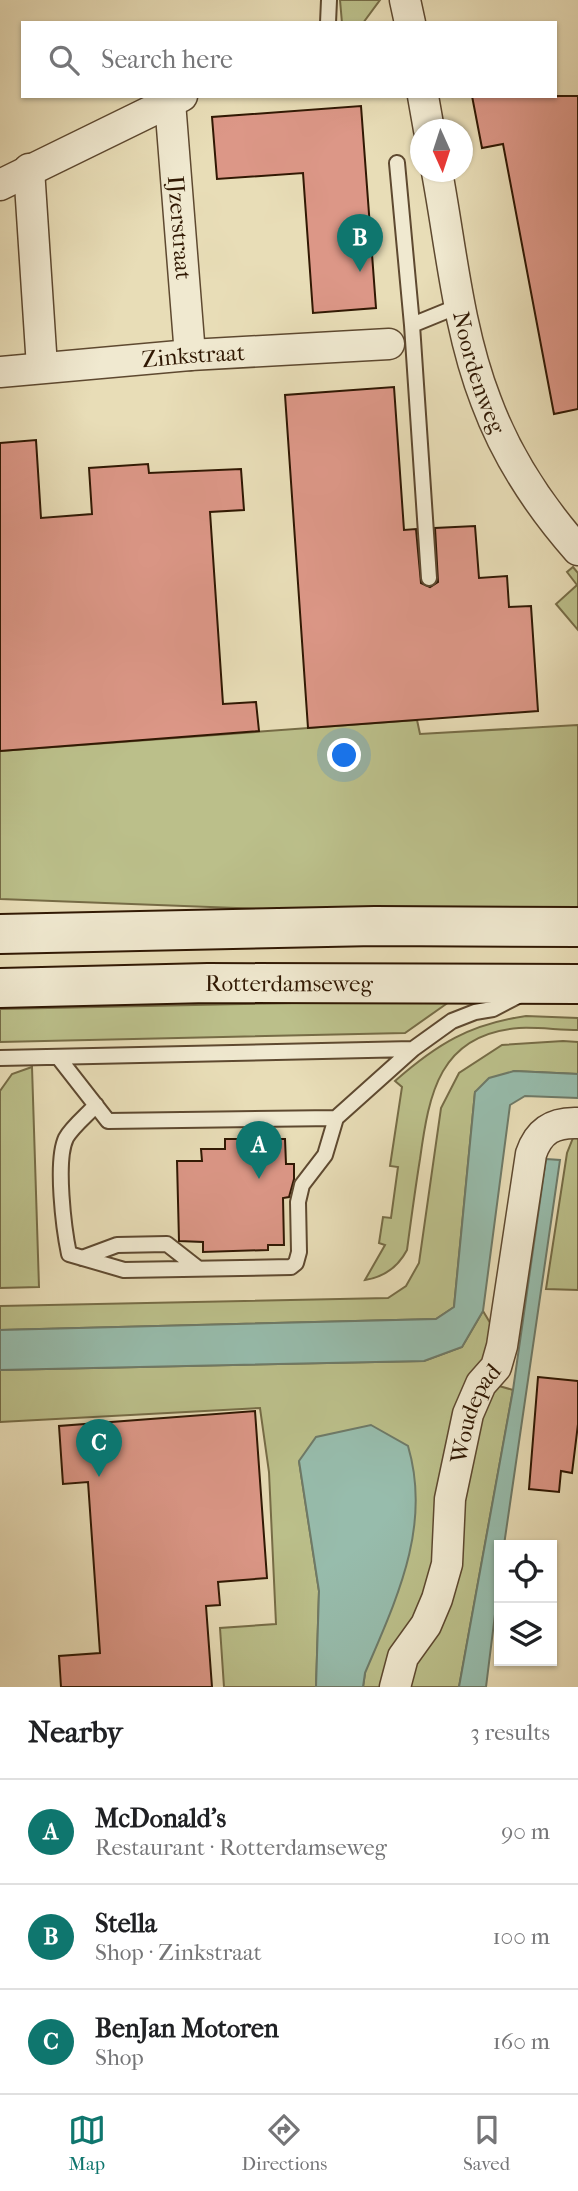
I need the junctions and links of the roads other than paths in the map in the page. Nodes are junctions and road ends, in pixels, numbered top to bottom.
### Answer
1 (329, 0) edge
2 (405, 0) edge
3 (328, 21) edge
4 (410, 21) edge
5 (423, 98) edge
6 (176, 99) edge
7 (427, 119) edge
8 (397, 163) dead end
9 (29, 169) junction
10 (439, 182) edge
11 (0, 185) edge
12 (461, 304) junction
13 (412, 326) junction
14 (389, 344) dead end
15 (190, 355) junction
16 (42, 368) junction
17 (0, 372) edge
18 (578, 550) edge
19 (429, 578) dead end
20 (578, 927) edge
21 (0, 934) edge
22 (560, 983) edge
23 (0, 988) edge
24 (413, 1049) junction
25 (58, 1057) junction
26 (3, 1060) edge
27 (96, 1105) junction
28 (336, 1118) junction
29 (578, 1122) edge
30 (82, 1258) junction
31 (199, 1269) junction
32 (396, 1687) edge

1 - 3 lane
2 - 4 street
5 - 7 street
6 - 9 street
6 - 15 street, IJzerstraat
8 - 13 lane
9 - 11 street
9 - 16 street
10 - 12 street, Noordenweg
12 - 13 lane
12 - 18 street, Noordenweg
13 - 19 lane
14 - 15 street, Zinkstraat
15 - 16 street, Zinkstraat
16 - 17 street, Zinkstraat
20 - 21 main road
22 - 23 main road, Rotterdamseweg
22 - 24 lane
24 - 25 lane
24 - 28 lane
25 - 26 lane
25 - 27 lane
27 - 28 lane
27 - 30 lane
28 - 31 lane
29 - 32 street, Woudepad
30 - 31 lane
30 - 31 lane

